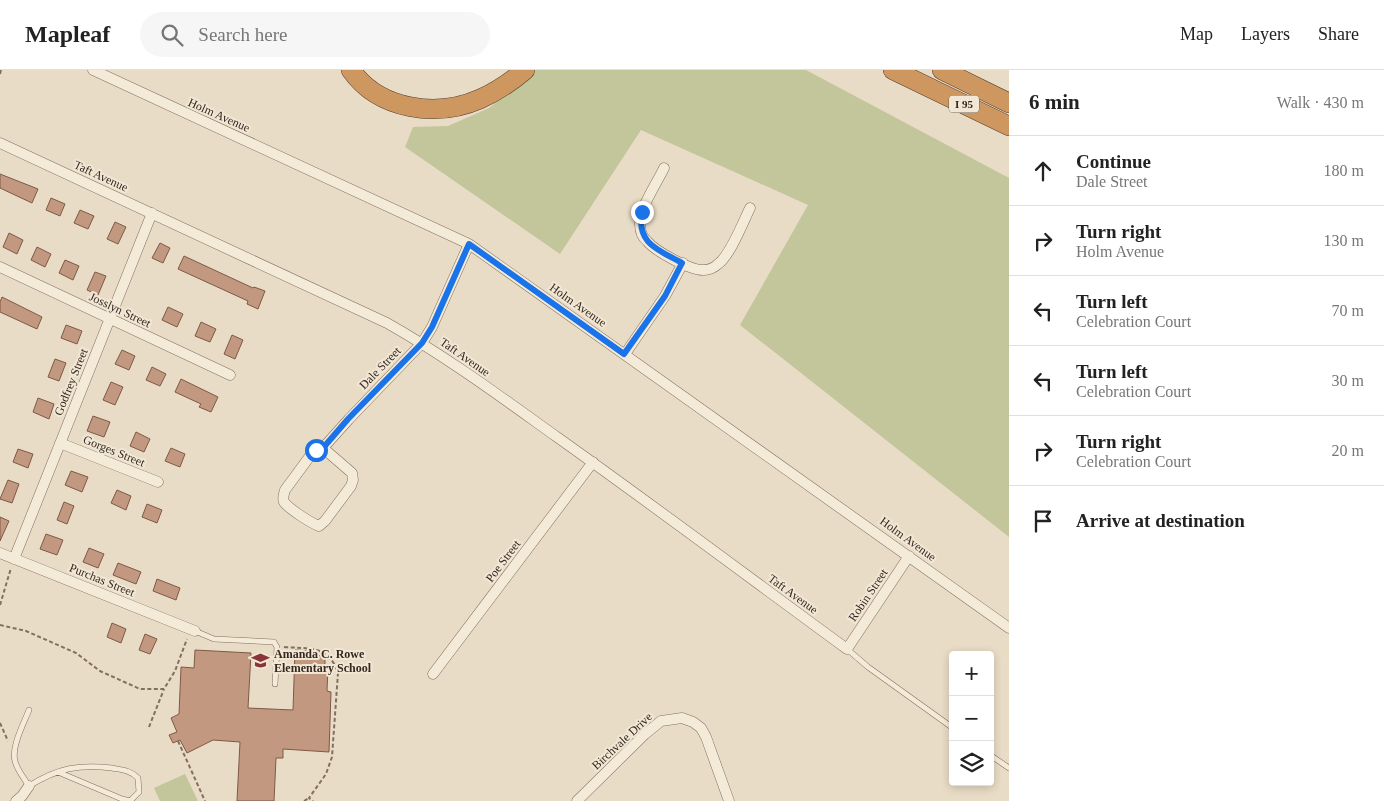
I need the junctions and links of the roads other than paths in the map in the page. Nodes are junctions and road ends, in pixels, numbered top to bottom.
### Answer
1 (93, 70) edge
2 (351, 70) edge
3 (366, 70) edge
4 (510, 70) edge
5 (526, 70) edge
6 (891, 70) edge
7 (942, 70) edge
8 (1009, 103) edge
9 (1009, 126) edge
10 (0, 143) edge
11 (664, 168) dead end
12 (750, 208) dead end
13 (152, 213) junction
14 (469, 244) junction
15 (682, 263) junction
16 (0, 267) edge
17 (110, 319) junction
18 (422, 343) junction
19 (624, 354) junction
20 (230, 376) dead end
21 (60, 443) junction
22 (323, 448) junction
23 (592, 462) junction
24 (158, 482) dead end
25 (0, 553) edge
26 (909, 556) junction
27 (14, 559) junction
28 (1009, 628) edge
29 (192, 630) joint
30 (847, 649) junction
31 (433, 674) dead end
32 (275, 684) dead end
33 (30, 710) dead end
34 (949, 725) edge
35 (994, 758) edge
36 (1009, 768) edge
37 (58, 772) junction
38 (29, 786) junction
39 (16, 801) edge
40 (577, 801) edge
41 (729, 801) edge

1 - 14 street, Holm Avenue
2 - 5 highway
3 - 4 highway
6 - 9 highway, I 95
7 - 8 highway, I 95
10 - 13 street, Taft Avenue
11 - 15 street
12 - 15 street
13 - 17 street, Godfrey Street
13 - 18 street, Taft Avenue
14 - 18 street, Dale Street
14 - 19 street, Holm Avenue
15 - 19 street
16 - 17 street, Josslyn Street
17 - 20 street, Josslyn Street
17 - 21 street, Godfrey Street
18 - 22 street, Dale Street
18 - 23 street, Taft Avenue
19 - 26 street, Holm Avenue
21 - 24 street, Gorges Street
21 - 27 street, Godfrey Street
22 - 22 street
23 - 30 street, Taft Avenue
23 - 31 street, Poe Street
25 - 27 street, Purchas Street
26 - 28 street, Holm Avenue
26 - 30 street, Robin Street
27 - 29 street, Purchas Street
29 - 32 lane
30 - 34 lane
33 - 38 lane
35 - 36 lane
37 - 37 lane
37 - 38 lane
38 - 39 street
40 - 41 street, Birchvale Drive

